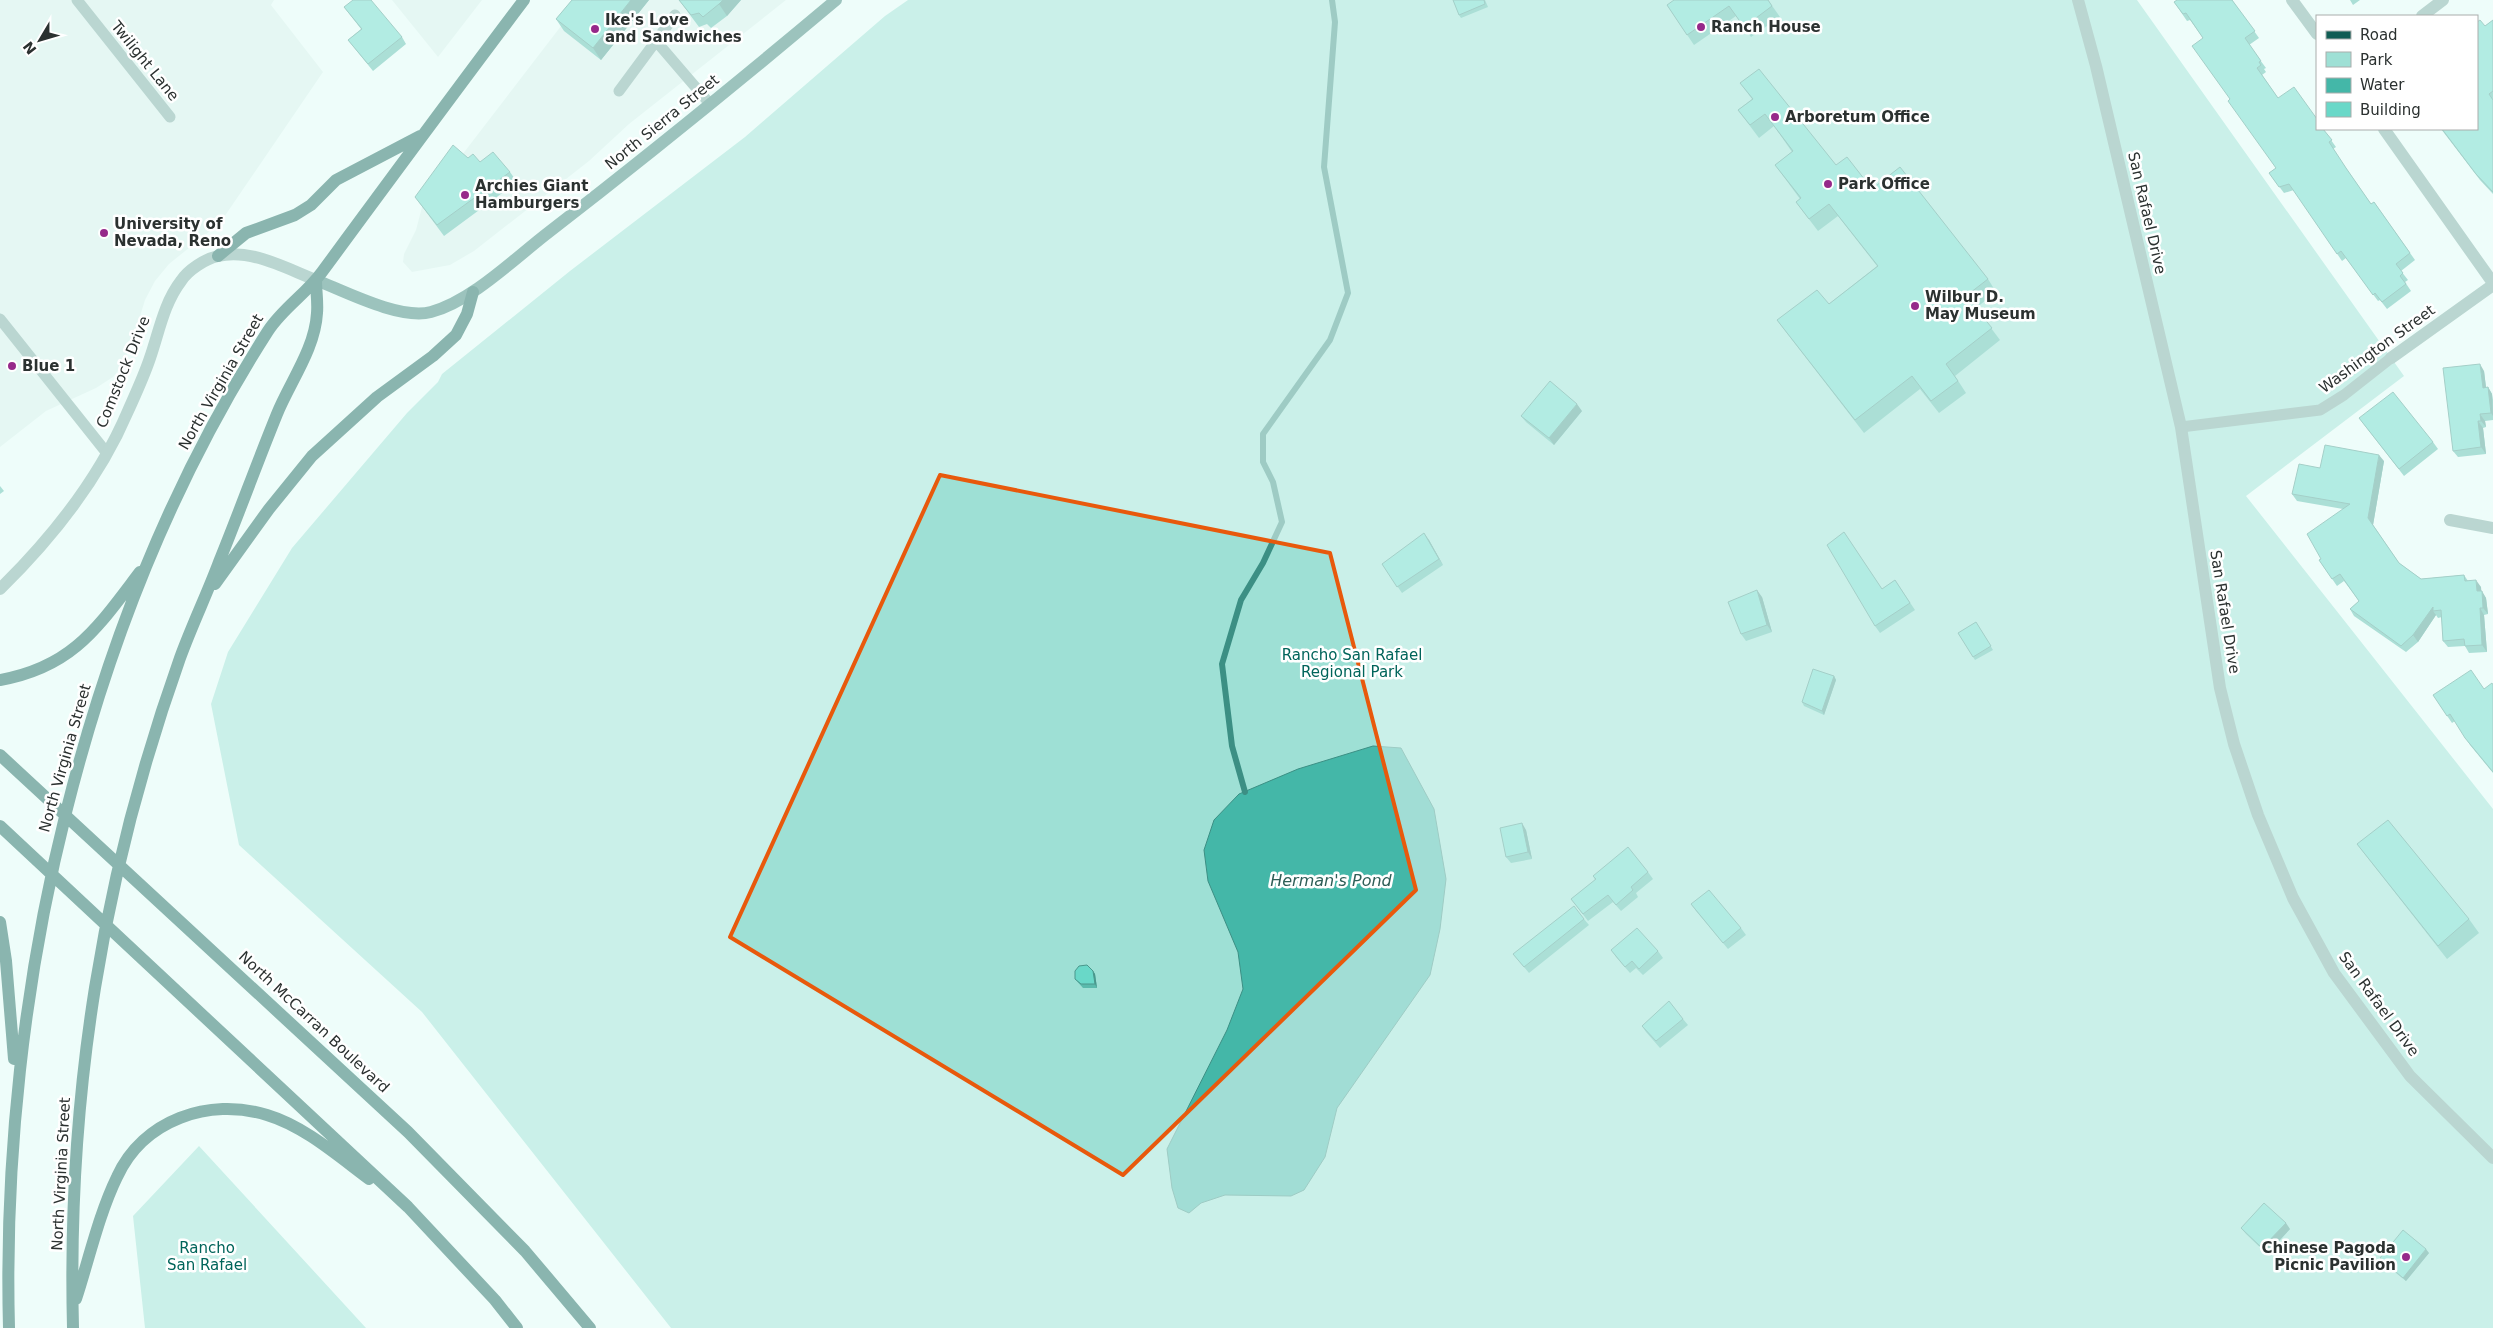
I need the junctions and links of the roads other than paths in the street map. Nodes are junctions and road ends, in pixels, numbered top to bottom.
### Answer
1 (77, 0) edge
2 (524, 0) edge
3 (836, 0) edge
4 (2078, 0) edge
5 (2292, 0) edge
6 (2443, 0) edge
7 (675, 15) dead end
8 (2423, 15) edge
9 (2316, 33) edge
10 (656, 40) junction
11 (619, 91) dead end
12 (710, 104) junction
13 (170, 117) dead end
14 (2385, 130) edge
15 (422, 135) junction
16 (218, 256) junction
17 (316, 280) junction
18 (2493, 284) edge
19 (473, 292) junction
20 (0, 319) edge
21 (2391, 358) joint
22 (2181, 426) junction
23 (106, 452) junction
24 (2450, 520) dead end
25 (2493, 528) edge
26 (149, 560) junction
27 (0, 589) edge
28 (205, 598) junction
29 (0, 680) edge
30 (0, 756) edge
31 (64, 813) junction
32 (0, 826) edge
33 (118, 864) junction
34 (52, 873) junction
35 (0, 922) edge
36 (105, 924) junction
37 (16, 1081) junction
38 (2493, 1158) edge
39 (408, 1207) junction
40 (73, 1311) junction
41 (9, 1328) edge
42 (73, 1328) edge
43 (517, 1328) edge
44 (590, 1328) edge

1 - 13 lane, Twilight Lane
2 - 15 main road, North Virginia Street
3 - 12 main road, North Sierra Street
4 - 22 street, San Rafael Drive
5 - 9 street
6 - 8 street
7 - 10 lane
10 - 11 lane
10 - 12 lane
12 - 19 main road, North Sierra Street
14 - 18 street
15 - 16 main road
15 - 17 main road, North Virginia Street
16 - 17 street, Comstock Drive
16 - 23 street, Comstock Drive
17 - 19 main road, North Sierra Street
17 - 26 main road, North Virginia Street
17 - 28 main road, North Virginia Street
18 - 21 street, Washington Street
19 - 28 main road
20 - 23 lane
21 - 22 lane, Washington Street
22 - 38 street, San Rafael Drive
23 - 27 street, Comstock Drive
24 - 25 street
26 - 29 main road
26 - 31 main road, North Virginia Street
28 - 33 main road, North Virginia Street
30 - 31 main road, North McCarran Boulevard
31 - 33 main road, North McCarran Boulevard
31 - 34 main road, North Virginia Street
32 - 34 main road
33 - 36 main road, North Virginia Street
33 - 44 main road, North McCarran Boulevard
34 - 36 main road
34 - 37 main road, North Virginia Street
35 - 37 main road
36 - 39 main road
36 - 40 main road, North Virginia Street
37 - 41 main road, North Virginia Street
39 - 40 main road
39 - 43 main road
40 - 42 main road, North Virginia Street

